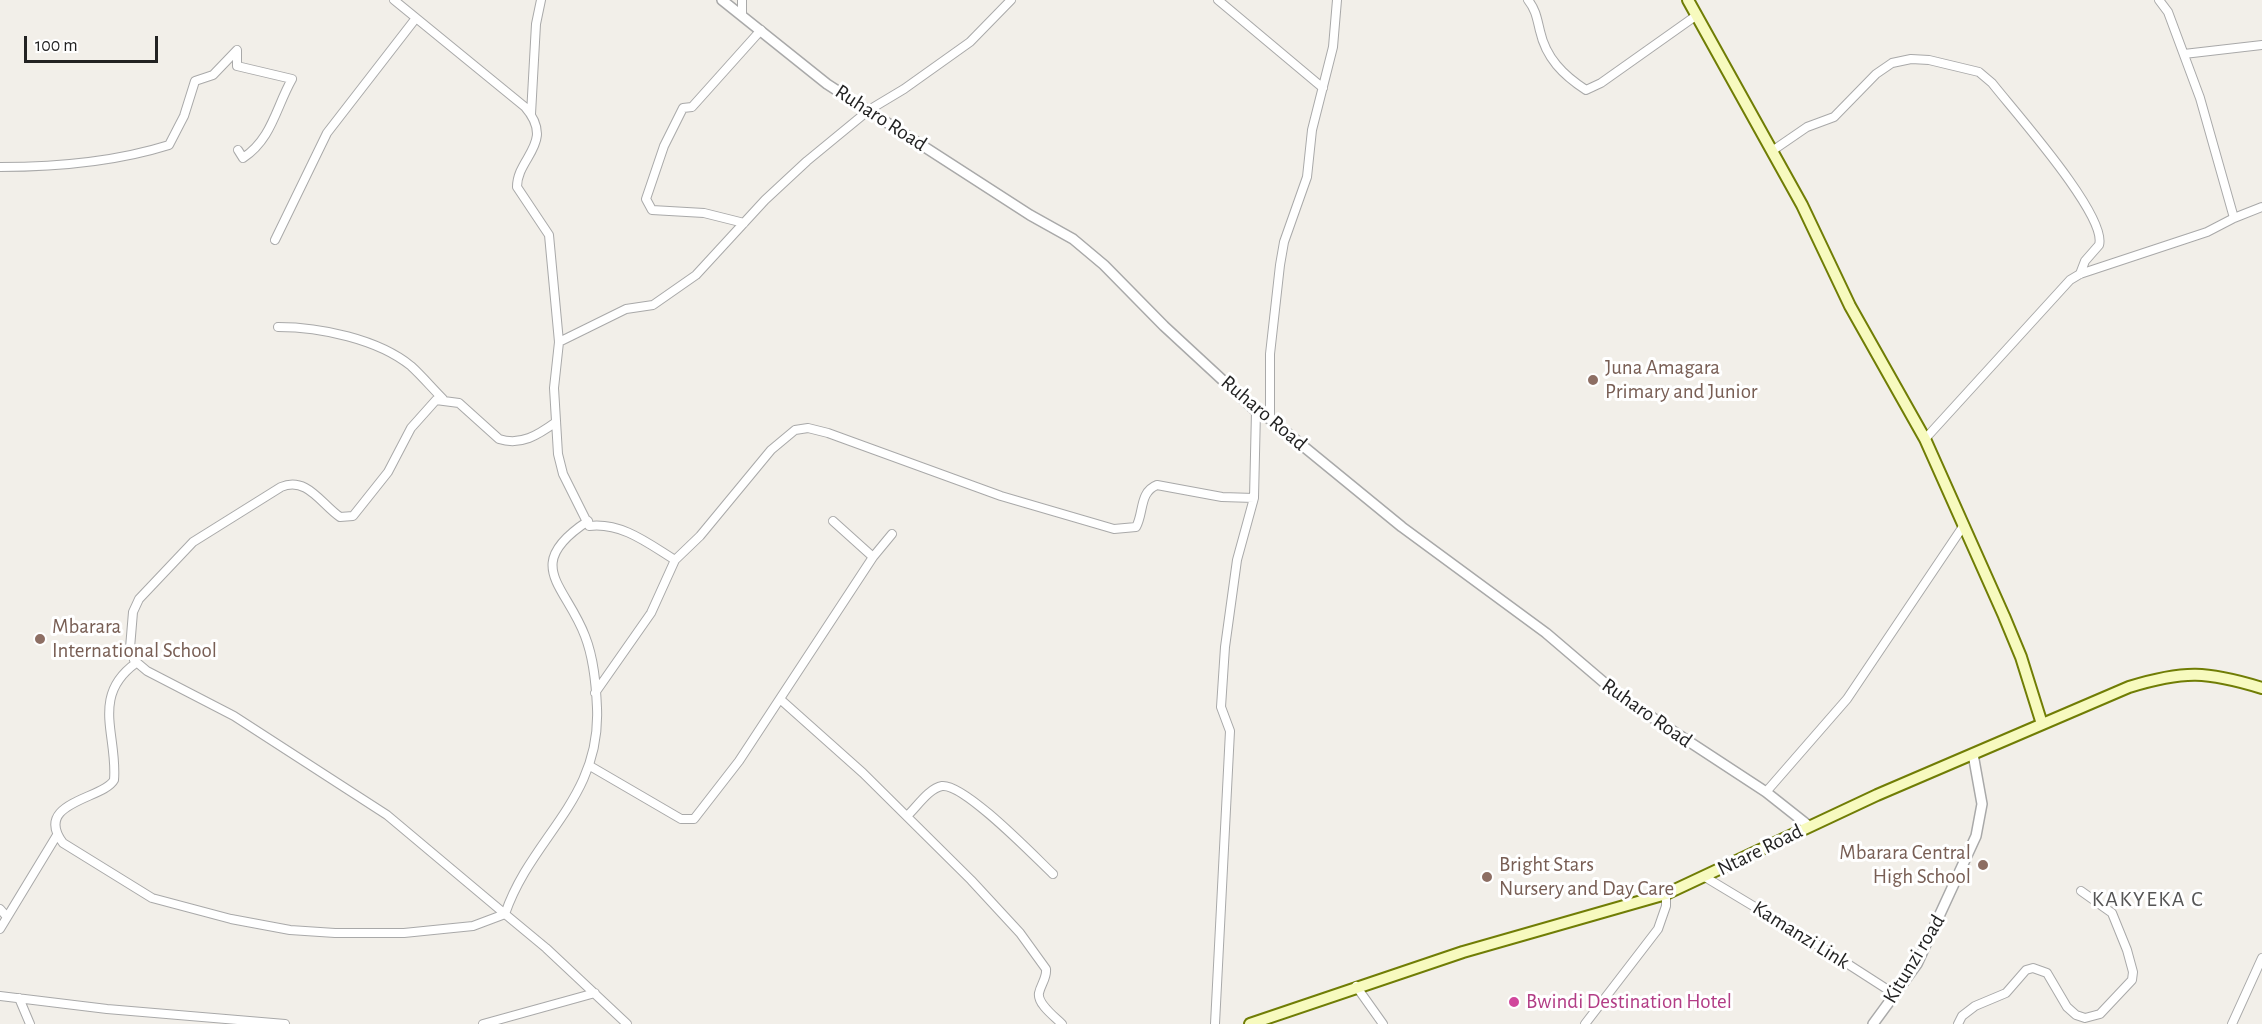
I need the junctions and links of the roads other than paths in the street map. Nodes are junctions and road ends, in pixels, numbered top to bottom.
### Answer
1 (394, 0) edge
2 (542, 0) edge
3 (722, 0) edge
4 (742, 0) edge
5 (1011, 0) edge
6 (1218, 0) edge
7 (1337, 0) edge
8 (1528, 0) edge
9 (1688, 0) edge
10 (2159, 0) edge
11 (742, 14) junction
12 (1697, 15) junction
13 (416, 18) junction
14 (761, 30) junction
15 (2262, 45) edge
16 (2184, 54) junction
17 (1323, 88) junction
18 (869, 110) junction
19 (531, 114) junction
20 (238, 150) dead end
21 (1772, 151) junction
22 (0, 167) edge
23 (2262, 207) edge
24 (2234, 218) junction
25 (744, 224) junction
26 (275, 240) dead end
27 (2080, 274) junction
28 (278, 327) dead end
29 (559, 342) junction
30 (443, 399) junction
31 (1256, 411) junction
32 (1270, 419) junction
33 (556, 422) junction
34 (1926, 439) junction
35 (1254, 498) junction
36 (588, 521) junction
37 (833, 521) dead end
38 (1964, 525) junction
39 (892, 534) dead end
40 (873, 557) junction
41 (675, 560) junction
42 (136, 663) junction
43 (2262, 688) edge
44 (595, 693) junction
45 (780, 699) junction
46 (2042, 724) junction
47 (1973, 754) junction
48 (590, 766) junction
49 (1766, 792) junction
50 (907, 816) junction
51 (1809, 826) junction
52 (57, 835) junction
53 (1053, 874) dead end
54 (1705, 877) junction
55 (2081, 891) dead end
56 (1666, 894) junction
57 (0, 909) edge
58 (505, 914) junction
59 (7, 917) junction
60 (0, 929) edge
61 (2262, 958) edge
62 (1356, 986) junction
63 (595, 993) junction
64 (1896, 995) junction
65 (0, 996) edge
66 (19, 998) junction
67 (30, 1024) edge
68 (285, 1024) edge
69 (483, 1024) edge
70 (627, 1024) edge
71 (1062, 1024) edge
72 (1215, 1024) edge
73 (1250, 1024) edge
74 (1383, 1024) edge
75 (1585, 1024) edge
76 (1873, 1024) edge
77 (1958, 1024) edge
78 (2232, 1024) edge

1 - 13 street
2 - 19 street
3 - 11 street, Ruharo Road
4 - 11 street
5 - 18 street
6 - 17 street
7 - 17 street
8 - 12 street
9 - 12 main road
10 - 16 street
11 - 14 street, Ruharo Road
12 - 21 main road
13 - 19 street
13 - 26 street
14 - 18 street, Ruharo Road
14 - 25 street
15 - 16 street
16 - 24 street
17 - 32 street
18 - 25 street
18 - 31 street, Ruharo Road
19 - 29 street
20 - 22 street
21 - 27 street
21 - 34 main road
23 - 24 street
24 - 27 street
25 - 29 street
27 - 34 street
28 - 30 street
29 - 33 street
30 - 33 street
30 - 42 street
31 - 32 street, Ruharo Road
31 - 35 street
32 - 49 street, Ruharo Road
33 - 36 street
34 - 38 main road
35 - 41 street
35 - 72 street
36 - 41 street
36 - 44 street
37 - 40 street
38 - 46 main road
38 - 49 street
39 - 40 street
40 - 45 street
41 - 44 street
42 - 52 street
42 - 58 street
43 - 46 main road, Ntare Road
44 - 48 street
45 - 48 street
45 - 50 street
46 - 47 main road, Ntare Road
47 - 51 main road, Ntare Road
47 - 64 street, Kitunzi road
48 - 58 street
49 - 51 street, Ruharo Road
50 - 53 street
50 - 71 street
51 - 54 main road, Ntare Road
52 - 58 street
52 - 59 street
54 - 56 main road, Ntare Road
54 - 64 street, Kamanzi Link
55 - 77 street
56 - 62 main road, Ntare Road
56 - 75 street
57 - 59 street
58 - 63 street
59 - 60 street
61 - 78 street
62 - 73 main road, Ntare Road
62 - 74 street
63 - 69 street
63 - 70 street
64 - 76 street, Kitunzi road
65 - 66 street
66 - 67 street
66 - 68 street

